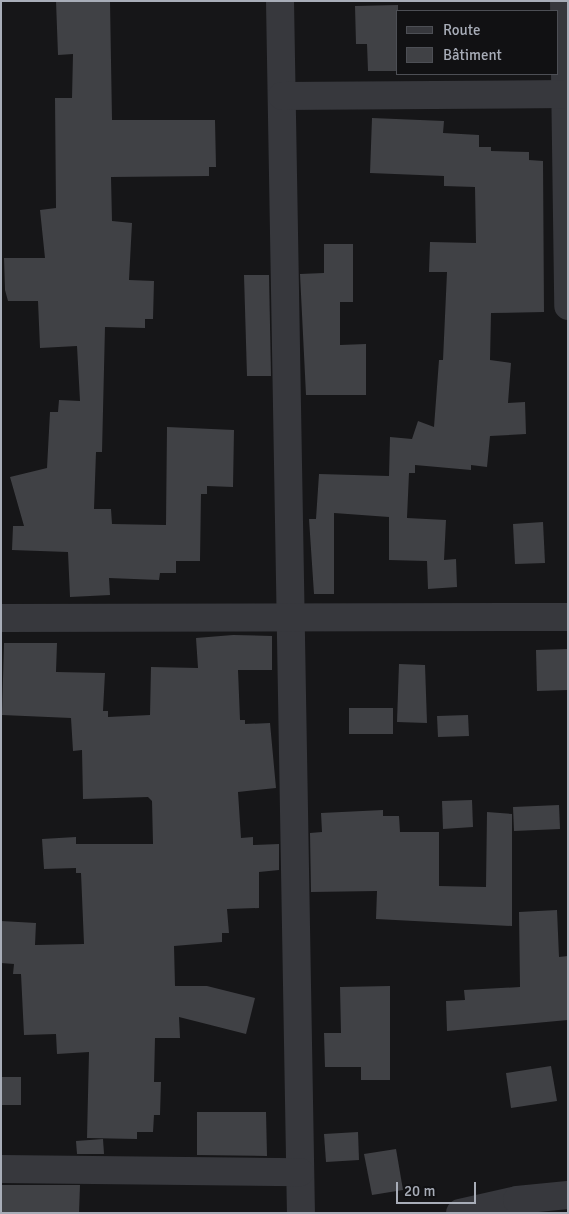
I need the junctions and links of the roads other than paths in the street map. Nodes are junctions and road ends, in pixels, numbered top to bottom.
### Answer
1 (280, 1) edge
2 (564, 1) edge
3 (567, 94) edge
4 (282, 96) junction
5 (568, 306) edge
6 (293, 615) junction
7 (568, 617) edge
8 (1, 618) edge
9 (1, 1169) edge
10 (300, 1172) junction
11 (568, 1195) edge
12 (301, 1213) edge
13 (460, 1213) edge

1 - 4 street
2 - 3 street
3 - 4 street
3 - 5 street
4 - 6 street
6 - 7 street
6 - 8 street
6 - 10 street
9 - 10 street
10 - 12 street
11 - 13 street

